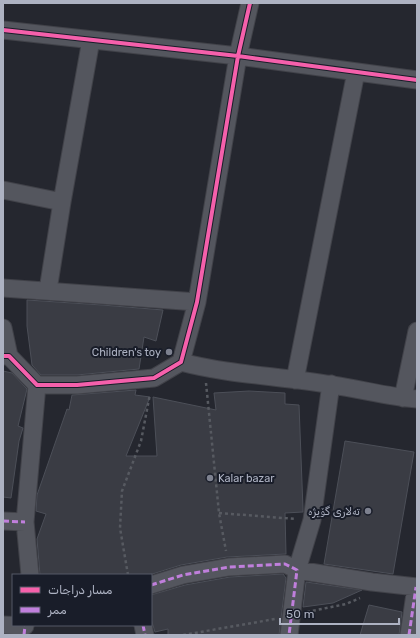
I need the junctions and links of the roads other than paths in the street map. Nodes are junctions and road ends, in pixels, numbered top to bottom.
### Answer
1 (250, 3) edge
2 (3, 30) edge
3 (90, 40) junction
4 (238, 56) junction
5 (356, 72) junction
6 (417, 80) edge
7 (3, 190) edge
8 (62, 202) junction
9 (3, 288) edge
10 (48, 290) junction
11 (198, 302) junction
12 (3, 328) edge
13 (417, 331) edge
14 (6, 356) edge
15 (181, 362) junction
16 (295, 380) junction
17 (332, 384) junction
18 (37, 385) junction
19 (410, 398) edge
20 (3, 521) edge
21 (25, 522) junction
22 (297, 570) junction
23 (30, 574) edge
24 (152, 585) edge
25 (417, 587) edge
26 (3, 625) edge
27 (25, 629) edge
28 (289, 635) edge
29 (409, 635) edge

1 - 4 street
2 - 3 street
3 - 4 street
3 - 8 street
4 - 5 street
4 - 11 street
5 - 6 street
5 - 16 street
7 - 8 street
8 - 10 street
9 - 10 street
10 - 11 street
11 - 15 street
12 - 14 street
13 - 19 street
14 - 18 street
15 - 16 street
15 - 18 street
16 - 17 street
17 - 19 street
17 - 22 street
18 - 21 street
20 - 21 street
21 - 23 street
22 - 24 street
22 - 25 street
22 - 28 street
25 - 29 street
26 - 27 street

